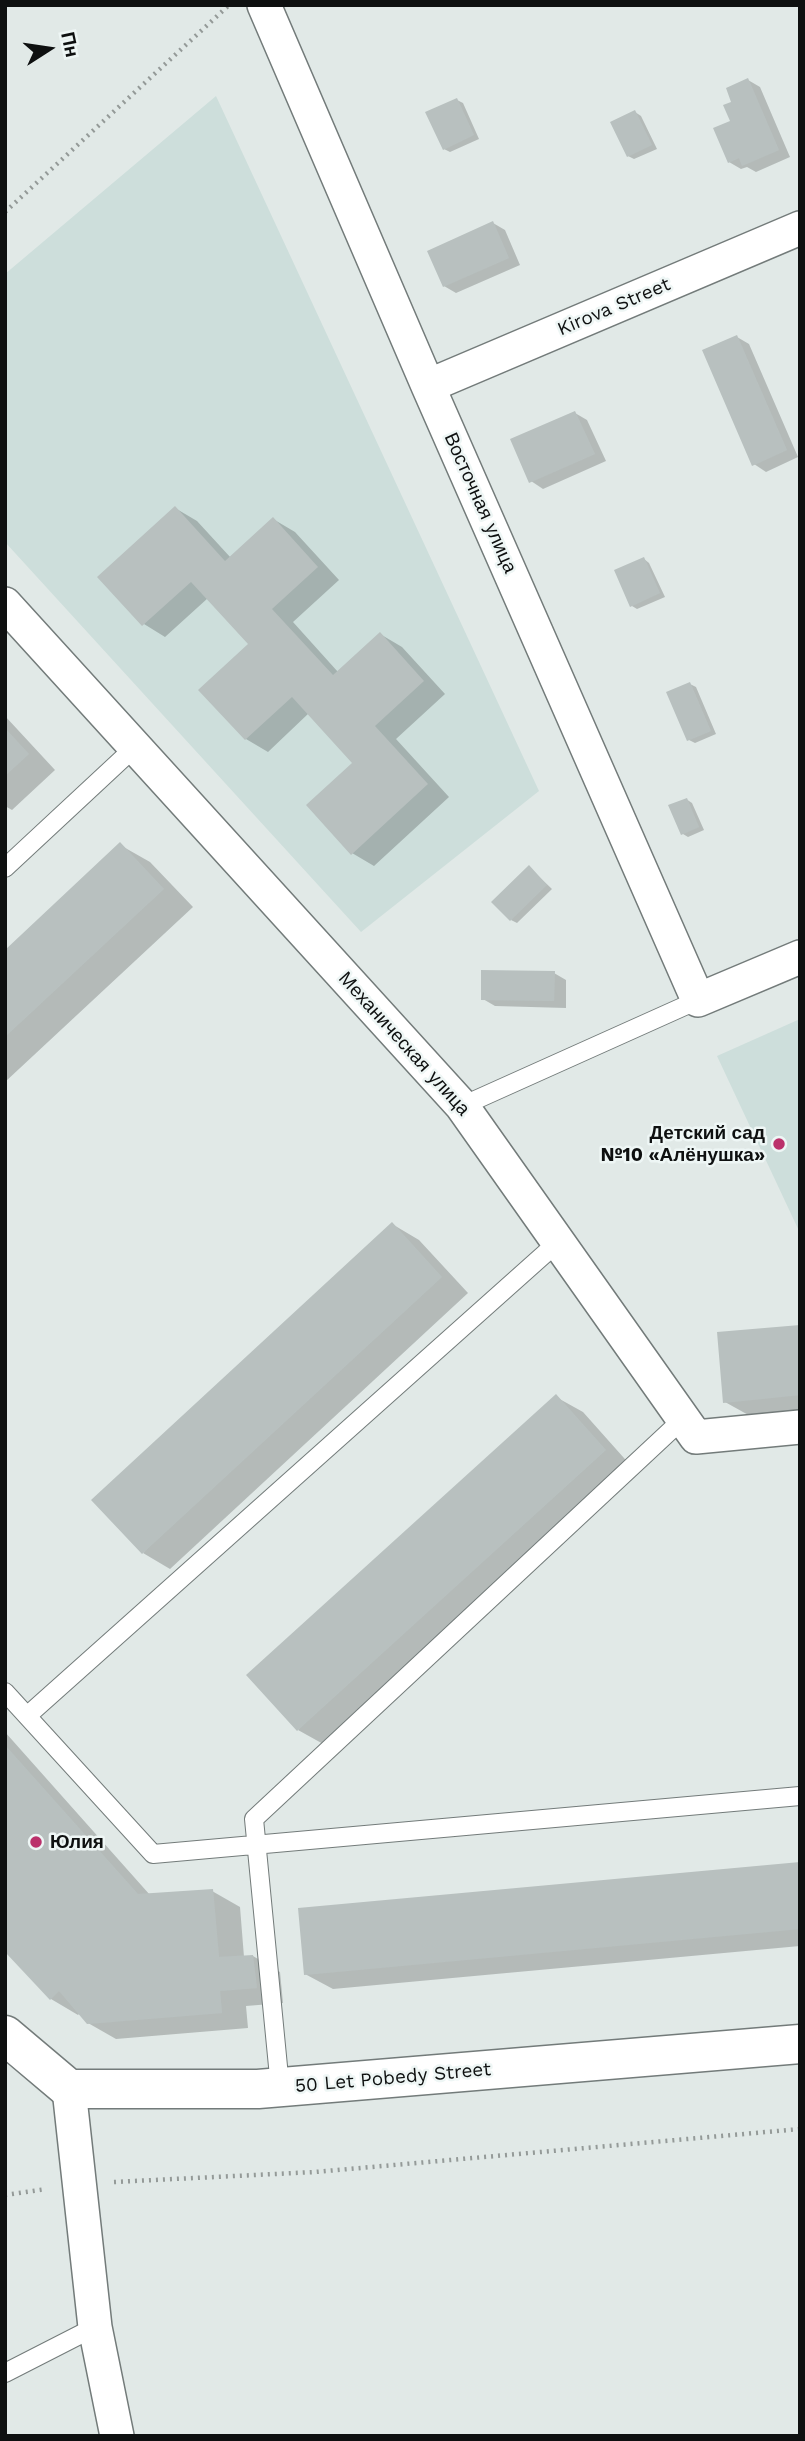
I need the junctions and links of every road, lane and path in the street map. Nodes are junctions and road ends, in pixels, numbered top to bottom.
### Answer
1 (229, 5) edge
2 (264, 5) edge
3 (5, 212) edge
4 (800, 228) edge
5 (428, 386) junction
6 (5, 604) edge
7 (135, 747) junction
8 (5, 868) edge
9 (800, 957) edge
10 (698, 1000) junction
11 (462, 1106) junction
12 (558, 1242) junction
13 (684, 1418) junction
14 (800, 1427) edge
15 (5, 1692) edge
16 (27, 1716) junction
17 (800, 1796) edge
18 (256, 1844) junction
19 (9, 2043) edge
20 (800, 2045) edge
21 (279, 2087) junction
22 (69, 2089) junction
23 (800, 2129) edge
24 (79, 2184) junction
25 (5, 2195) edge
26 (95, 2326) junction
27 (5, 2373) edge
28 (117, 2436) edge

1 - 3 path
2 - 5 street, Восточная улица
4 - 5 street, Kirova Street
5 - 10 street, Восточная улица
6 - 7 street, Механическая улица
7 - 8 lane
7 - 11 street, Механическая улица
9 - 10 street
10 - 11 lane
11 - 12 street, Механическая улица
12 - 13 street, Механическая улица
12 - 16 lane
13 - 14 street, Механическая улица
13 - 18 lane
15 - 16 lane
16 - 18 lane
17 - 18 lane
18 - 21 lane
19 - 22 main road
20 - 21 main road, 50 Let Pobedy Street
21 - 22 main road, 50 Let Pobedy Street
22 - 24 street
23 - 24 path
24 - 25 path
24 - 26 street
26 - 27 lane
26 - 28 street

